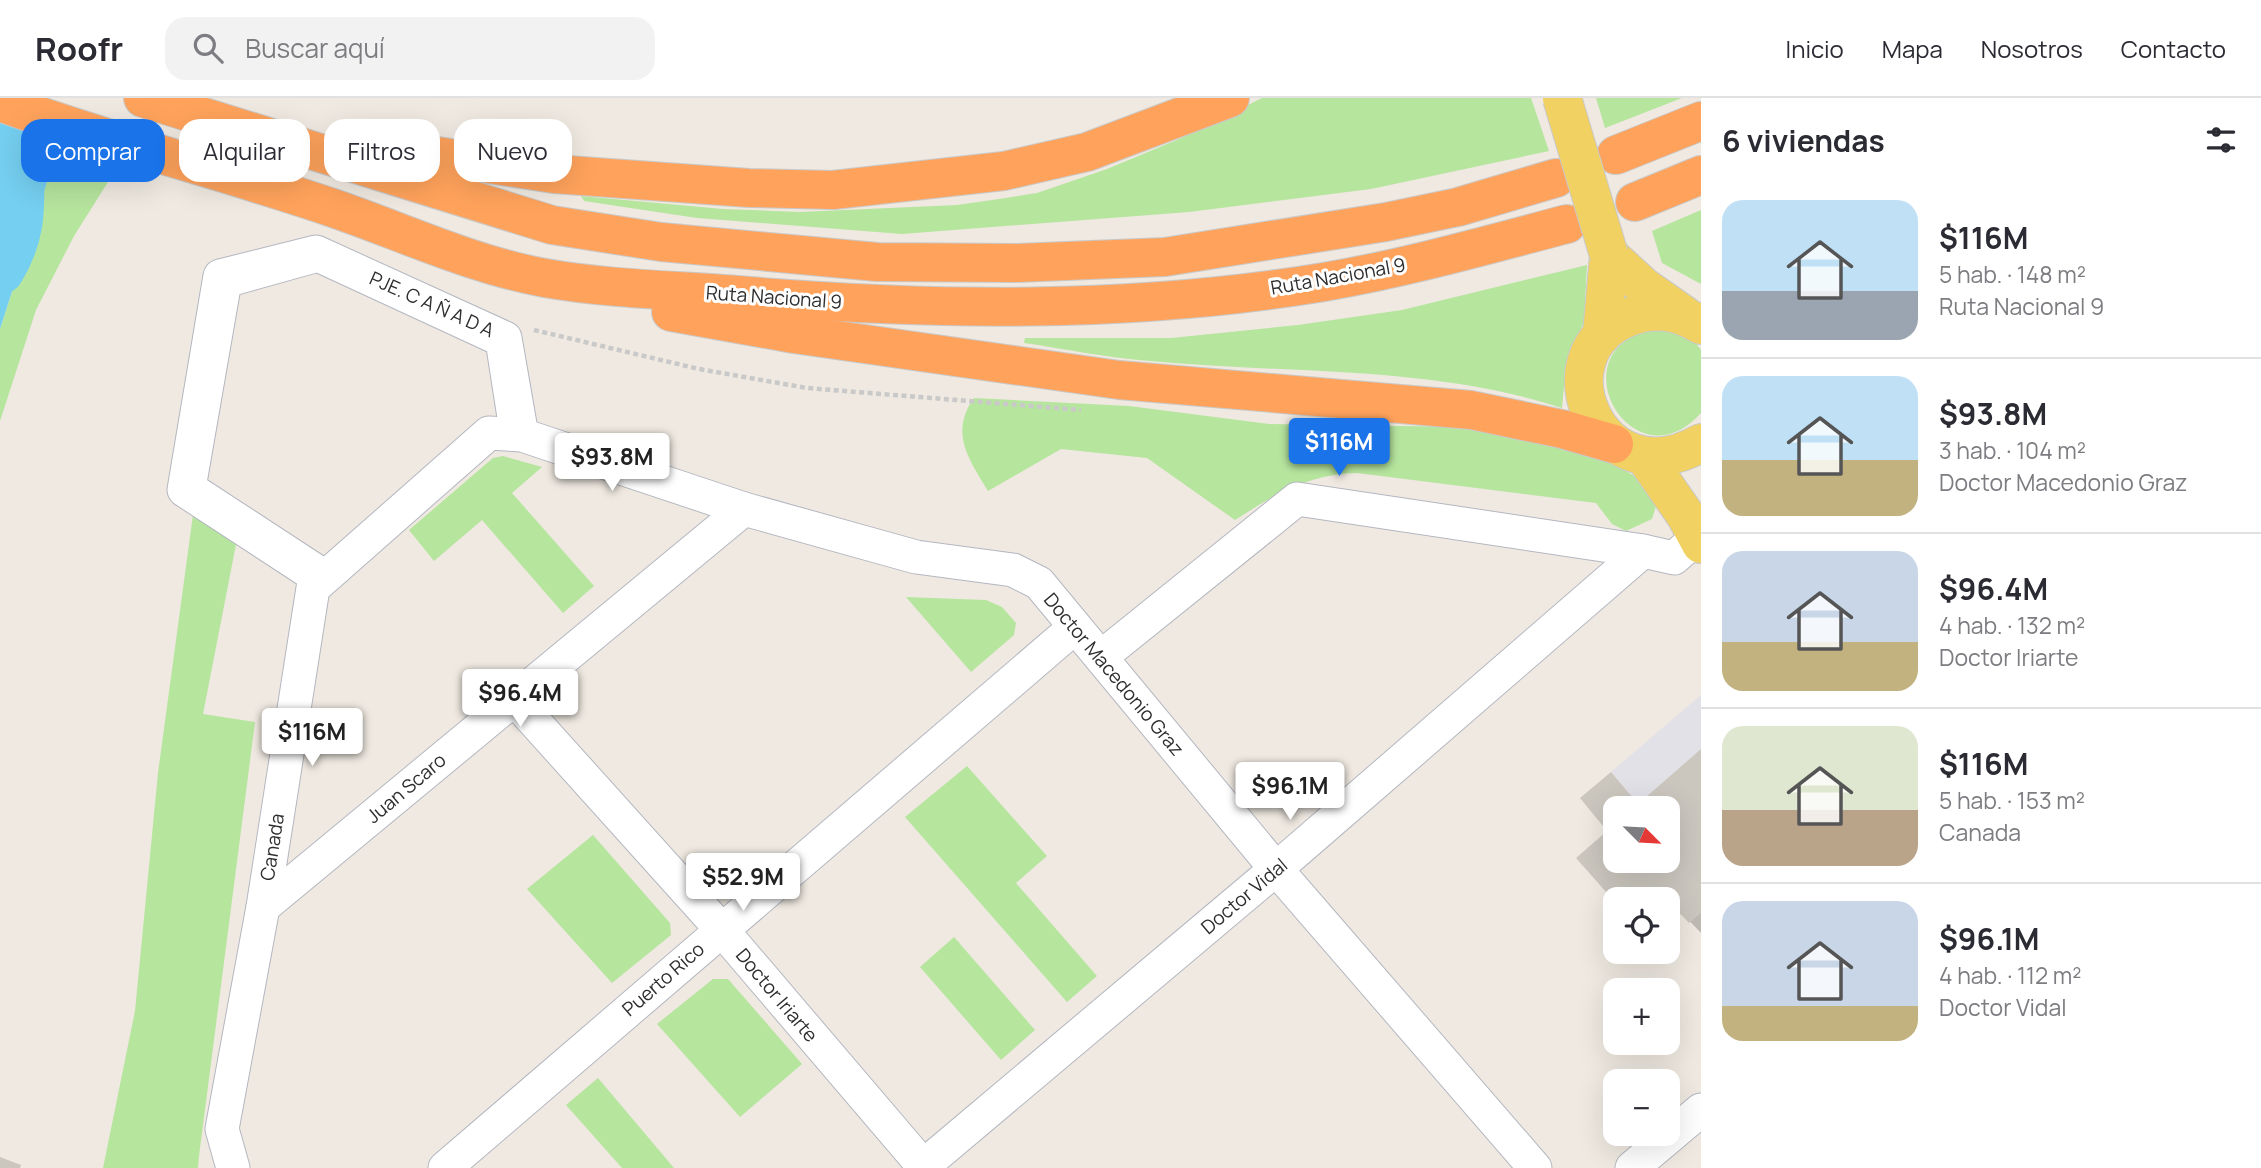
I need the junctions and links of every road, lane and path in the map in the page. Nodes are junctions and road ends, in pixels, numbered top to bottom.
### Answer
1 (143, 98) edge
2 (1230, 98) edge
3 (1562, 98) edge
4 (0, 102) edge
5 (1701, 121) edge
6 (324, 152) edge
7 (1616, 155) dead end
8 (440, 156) edge
9 (1701, 175) edge
10 (1556, 178) dead end
11 (419, 182) edge
12 (1635, 202) dead end
13 (1567, 224) dead end
14 (1609, 255) junction
15 (544, 278) junction
16 (1693, 320) edge
17 (1602, 335) junction
18 (489, 433) joint
19 (1701, 443) edge
20 (1629, 451) junction
21 (744, 509) junction
22 (1700, 540) edge
23 (1643, 551) junction
24 (317, 577) joint
25 (1074, 627) junction
26 (1101, 657) junction
27 (514, 699) junction
28 (1276, 869) junction
29 (263, 906) junction
30 (721, 929) junction
31 (1701, 1110) edge
32 (923, 1167) edge
33 (233, 1168) edge
34 (445, 1168) edge
35 (1535, 1168) edge
36 (1632, 1168) edge

1 - 6 highway
2 - 8 highway
3 - 14 main road, bridge
4 - 15 highway, Ruta Nacional 9
5 - 7 highway
9 - 12 highway
10 - 11 highway
13 - 15 highway, Ruta Nacional 9
14 - 16 main road
14 - 17 main road
15 - 20 highway
16 - 17 main road
17 - 20 main road
18 - 21 street, Doctor Macedonio Graz
18 - 29 street, Canada
19 - 20 main road
20 - 22 main road
21 - 25 street, Doctor Macedonio Graz
21 - 27 street, Juan Scaro
22 - 23 street
23 - 26 street
23 - 28 street, Doctor Vidal
24 - 24 street, PJE. C A Ñ A D A
25 - 26 street, Doctor Macedonio Graz
25 - 30 street, Puerto Rico
26 - 28 street, Doctor Macedonio Graz
27 - 29 street, Juan Scaro
27 - 30 street, Doctor Iriarte
28 - 32 street, Doctor Vidal
28 - 35 street, Doctor Macedonio Graz
29 - 33 street, Canada
30 - 32 street, Doctor Iriarte
30 - 34 street, Puerto Rico
31 - 36 street

